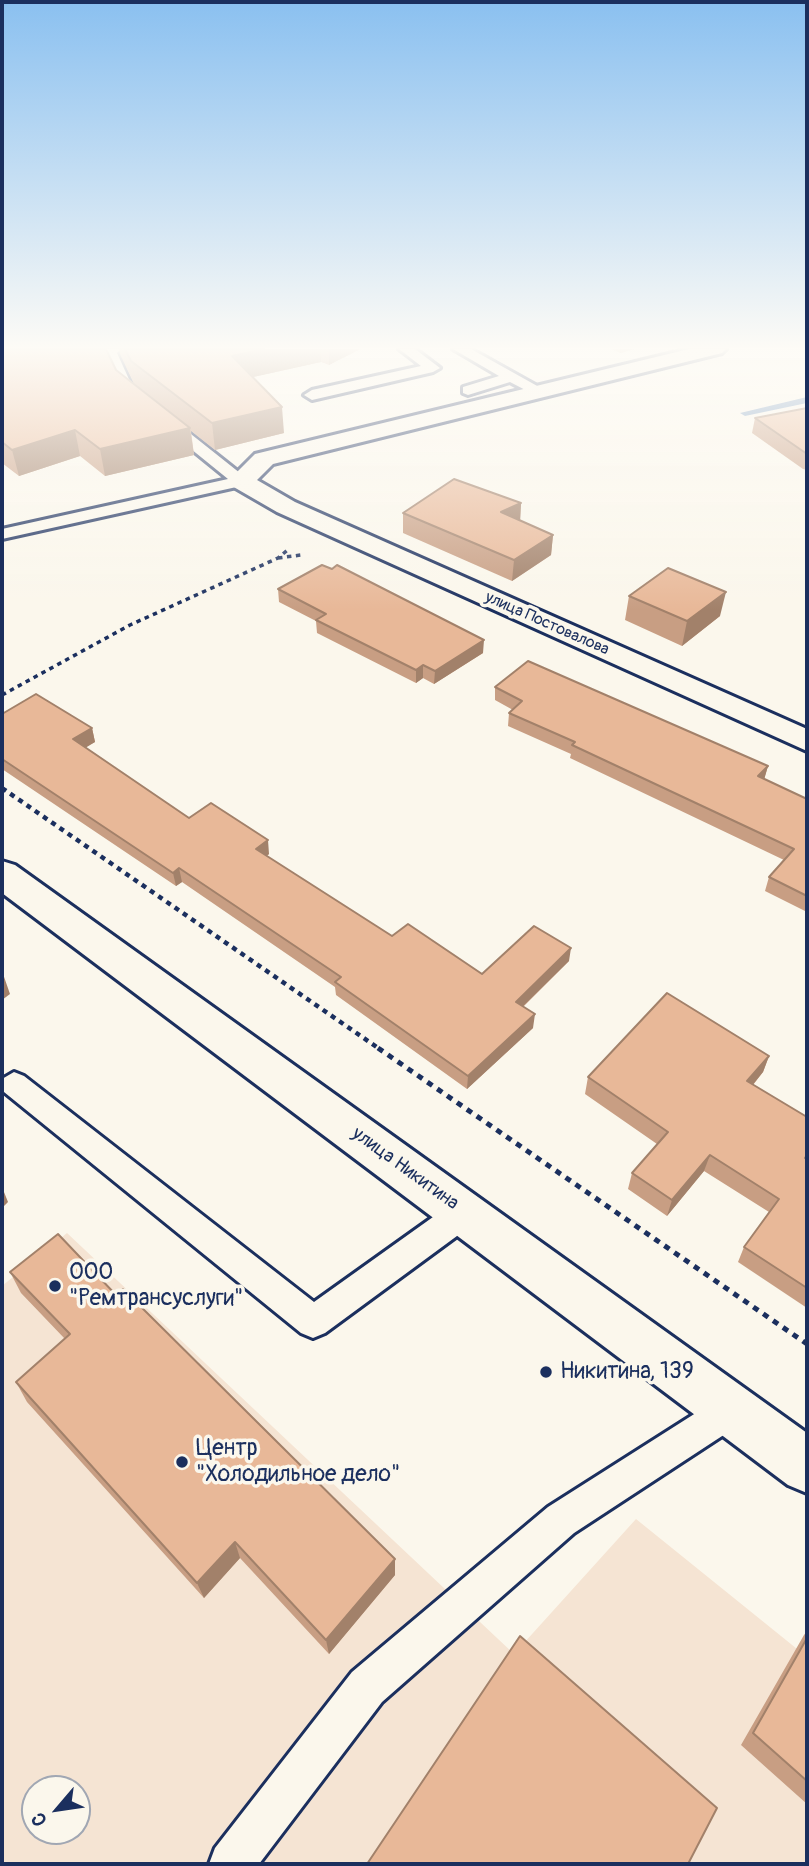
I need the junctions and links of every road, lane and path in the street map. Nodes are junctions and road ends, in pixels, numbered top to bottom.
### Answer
1 (185, 436) edge
2 (358, 436) edge
3 (241, 481) junction
4 (2, 534) edge
5 (278, 558) dead end
6 (2, 695) edge
7 (807, 741) edge
8 (2, 788) edge
9 (5, 881) edge
10 (15, 1084) dead end
11 (465, 1212) junction
12 (807, 1344) edge
13 (732, 1408) junction
14 (807, 1466) edge
15 (231, 1864) edge

1 - 3 lane
2 - 3 street
3 - 4 lane
3 - 7 street, улица Постовалова
5 - 6 path
8 - 12 path
9 - 11 street, улица Никитина
10 - 11 lane
11 - 13 street, улица Никитина
13 - 14 street, улица Никитина
13 - 15 lane

